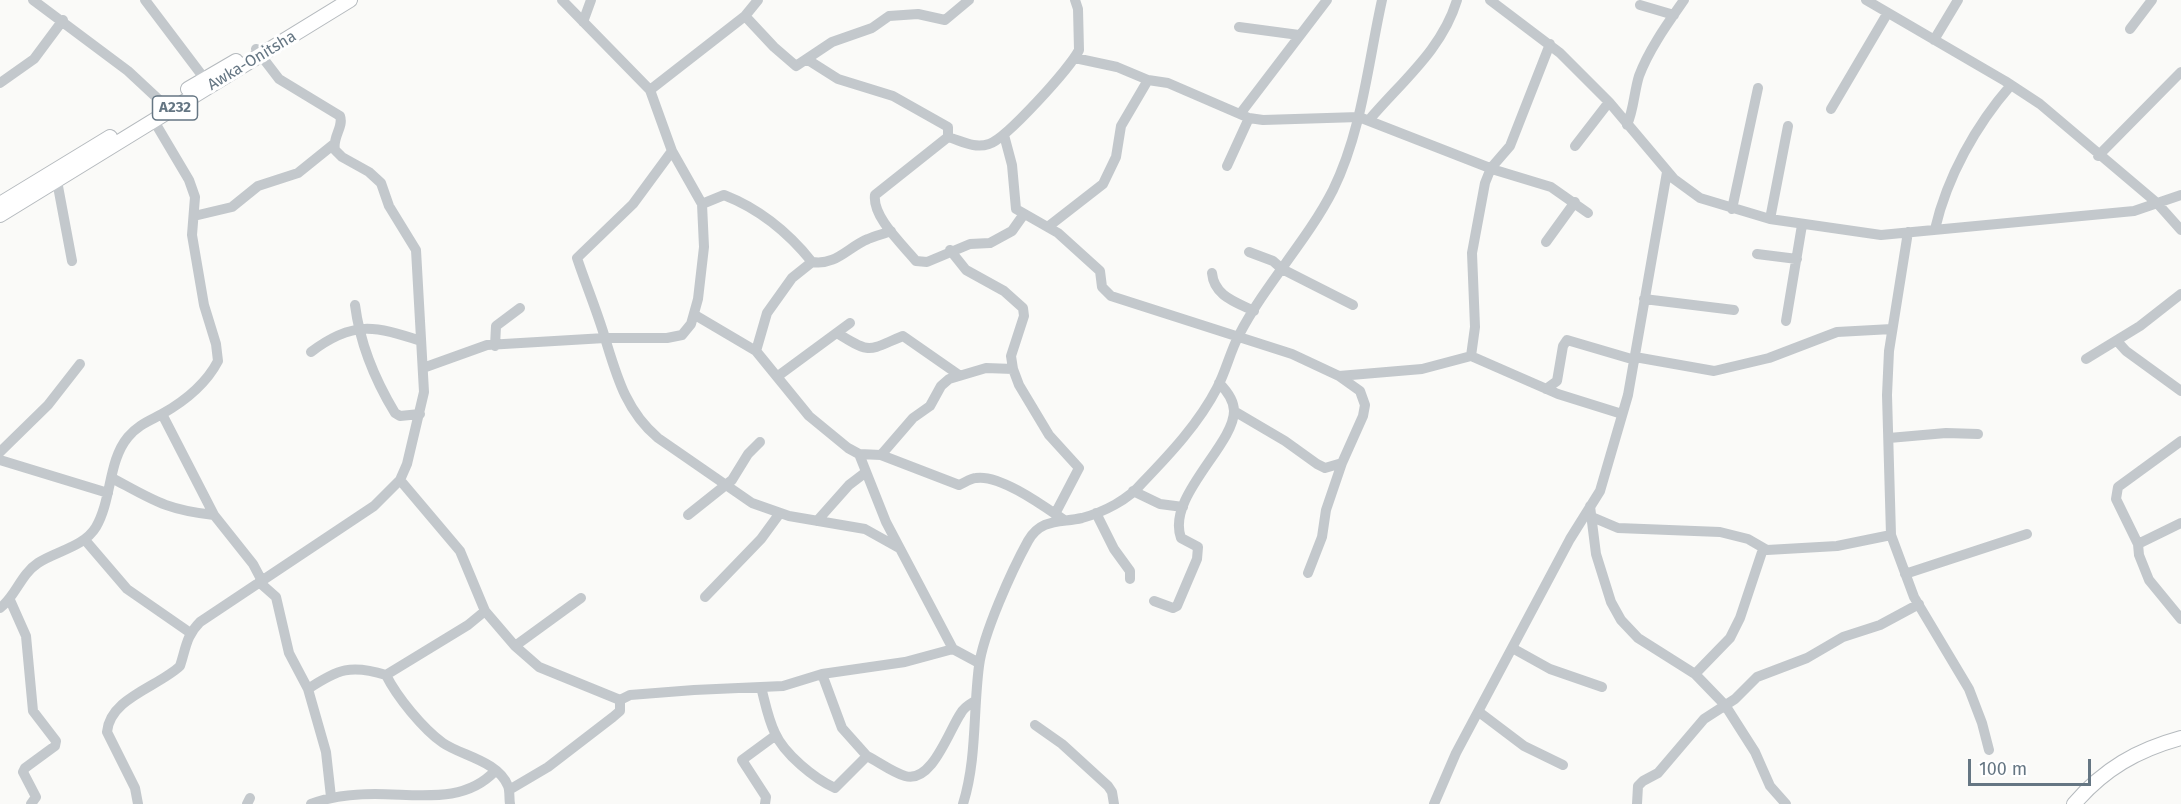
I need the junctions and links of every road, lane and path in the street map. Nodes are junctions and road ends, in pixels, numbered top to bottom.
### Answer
1 (33, 0) edge
2 (145, 0) edge
3 (335, 0) edge
4 (350, 0) edge
5 (562, 0) edge
6 (591, 0) edge
7 (758, 0) edge
8 (969, 0) edge
9 (1075, 0) edge
10 (1327, 0) edge
11 (1382, 0) edge
12 (1457, 0) edge
13 (1490, 0) edge
14 (1684, 0) edge
15 (1866, 0) edge
16 (1958, 0) edge
17 (2152, 0) edge
18 (1640, 5) dead end
19 (1887, 14) junction
20 (1674, 15) junction
21 (745, 16) junction
22 (63, 20) junction
23 (583, 22) junction
24 (1239, 27) dead end
25 (2130, 29) dead end
26 (1299, 35) junction
27 (1934, 39) junction
28 (1550, 44) junction
29 (258, 53) junction
30 (1075, 58) junction
31 (808, 60) junction
32 (2181, 72) edge
33 (204, 78) junction
34 (1148, 80) junction
35 (0, 83) edge
36 (2011, 85) junction
37 (1758, 88) dead end
38 (650, 90) junction
39 (1608, 102) junction
40 (167, 108) junction
41 (1830, 109) dead end
42 (1245, 116) junction
43 (1364, 118) junction
44 (154, 121) junction
45 (1628, 125) junction
46 (1788, 126) dead end
47 (1004, 135) junction
48 (948, 137) junction
49 (334, 144) junction
50 (1575, 146) dead end
51 (672, 151) junction
52 (2098, 156) junction
53 (1227, 165) dead end
54 (1491, 168) junction
55 (1666, 172) junction
56 (57, 181) junction
57 (2181, 195) edge
58 (1575, 202) junction
59 (2157, 203) junction
60 (0, 204) edge
61 (702, 204) junction
62 (1732, 208) junction
63 (1588, 213) dead end
64 (1024, 214) junction
65 (0, 215) edge
66 (194, 216) junction
67 (1770, 219) junction
68 (1802, 225) junction
69 (1049, 226) junction
70 (1935, 229) junction
71 (2181, 230) edge
72 (891, 231) junction
73 (1908, 232) junction
74 (1546, 242) dead end
75 (950, 250) junction
76 (1249, 252) dead end
77 (1757, 254) dead end
78 (1797, 259) junction
79 (72, 261) dead end
80 (812, 262) junction
81 (1282, 269) junction
82 (1212, 273) dead end
83 (2181, 294) edge
84 (1644, 299) junction
85 (355, 305) dead end
86 (1353, 305) dead end
87 (520, 308) dead end
88 (1734, 310) dead end
89 (1254, 311) junction
90 (695, 315) junction
91 (1786, 321) dead end
92 (850, 323) dead end
93 (358, 328) junction
94 (1892, 328) junction
95 (837, 333) junction
96 (1239, 336) junction
97 (605, 338) junction
98 (421, 341) junction
99 (2116, 341) junction
100 (495, 346) junction
101 (311, 351) dead end
102 (756, 351) junction
103 (1471, 356) junction
104 (1635, 358) junction
105 (2086, 359) dead end
106 (80, 364) dead end
107 (423, 368) junction
108 (1013, 369) junction
109 (959, 375) junction
110 (777, 376) junction
111 (1339, 376) junction
112 (1219, 383) junction
113 (1546, 389) junction
114 (2181, 391) edge
115 (1234, 411) junction
116 (162, 414) junction
117 (420, 414) junction
118 (1622, 414) junction
119 (1978, 434) dead end
120 (1889, 438) junction
121 (2181, 441) edge
122 (760, 442) dead end
123 (0, 452) edge
124 (859, 454) junction
125 (881, 455) junction
126 (0, 460) edge
127 (1342, 463) junction
128 (866, 472) junction
129 (112, 478) junction
130 (400, 480) junction
131 (726, 485) junction
132 (1133, 491) junction
133 (108, 493) junction
134 (1590, 506) junction
135 (1183, 507) junction
136 (780, 513) junction
137 (1096, 513) junction
138 (214, 515) junction
139 (688, 515) dead end
140 (1060, 517) junction
141 (1592, 518) junction
142 (818, 521) junction
143 (2181, 523) edge
144 (2027, 534) dead end
145 (1892, 535) junction
146 (85, 540) junction
147 (2138, 544) junction
148 (898, 548) junction
149 (1763, 549) junction
150 (1308, 573) dead end
151 (1905, 574) junction
152 (1130, 579) dead end
153 (261, 582) junction
154 (705, 597) dead end
155 (580, 598) dead end
156 (10, 600) junction
157 (1154, 601) dead end
158 (1918, 604) junction
159 (0, 608) edge
160 (485, 611) junction
161 (2181, 619) edge
162 (189, 632) junction
163 (516, 646) junction
164 (953, 649) junction
165 (1514, 649) junction
166 (979, 663) junction
167 (822, 674) junction
168 (1695, 674) junction
169 (386, 675) junction
170 (761, 687) junction
171 (1602, 687) dead end
172 (308, 690) junction
173 (620, 700) junction
174 (975, 701) junction
175 (1725, 705) junction
176 (1479, 712) junction
177 (1035, 725) dead end
178 (776, 735) junction
179 (2181, 738) edge
180 (1989, 750) dead end
181 (867, 756) junction
182 (1563, 765) dead end
183 (495, 771) junction
184 (509, 790) junction
185 (331, 796) junction
186 (375, 799) edge
187 (31, 804) edge
188 (138, 804) edge
189 (311, 804) edge
190 (510, 804) edge
191 (765, 804) edge
192 (963, 804) edge
193 (1114, 804) edge
194 (1434, 804) edge
195 (1637, 804) edge
196 (1786, 804) edge
197 (2074, 804) edge

1 - 22 street
2 - 33 street
3 - 29 main road, Awka-Onitsha / A232
4 - 29 main road, Awka-Onitsha / A232
5 - 23 street
6 - 23 street
7 - 21 street
8 - 31 street
9 - 30 street
10 - 26 street
11 - 43 street
12 - 43 street
13 - 28 street
14 - 20 street
15 - 19 street
16 - 27 street
17 - 25 street
18 - 20 street
19 - 27 street
19 - 41 street
20 - 45 street
21 - 31 street
21 - 38 street
22 - 35 street
22 - 40 street
23 - 38 street
24 - 26 street
26 - 42 street
27 - 36 street
28 - 39 street
28 - 54 street
29 - 33 main road, Awka-Onitsha / A232
29 - 40 main road, Awka-Onitsha / A232
29 - 49 street
30 - 34 street
30 - 47 street
31 - 48 street
32 - 52 street
33 - 40 main road, Awka-Onitsha / A232
34 - 42 street
34 - 69 street
36 - 52 street
36 - 70 street
37 - 62 street
38 - 51 street
39 - 45 street
39 - 50 street
40 - 44 main road, Awka-Onitsha / A232
40 - 60 main road, Awka-Onitsha / A232
42 - 43 street
42 - 53 street
43 - 54 street
43 - 81 street
44 - 56 main road, Awka-Onitsha / A232
44 - 66 street
45 - 55 street
46 - 67 street
47 - 48 street
47 - 64 street
48 - 72 street
49 - 66 street
49 - 98 street
51 - 61 street
51 - 97 street
52 - 59 street
54 - 58 street
54 - 103 street
55 - 62 street
55 - 84 street
56 - 65 main road, Awka-Onitsha / A232
56 - 79 street
57 - 59 street
58 - 63 street
58 - 74 street
59 - 70 street
59 - 71 street
61 - 80 street
61 - 90 street
62 - 67 street
64 - 69 street
64 - 75 street
66 - 116 street
67 - 68 street
68 - 73 street
68 - 78 street
69 - 96 street
70 - 73 street
72 - 75 street
72 - 80 street
73 - 94 street
75 - 108 street
76 - 81 street
77 - 78 street
78 - 91 street
80 - 102 street
81 - 86 street
81 - 89 street
82 - 89 street
83 - 99 street
84 - 88 street
84 - 104 street
85 - 93 street
87 - 100 street
89 - 96 street
90 - 97 street
90 - 102 street
92 - 95 street
93 - 98 street
93 - 101 street
93 - 117 street
94 - 104 street
94 - 120 street
95 - 109 street
95 - 110 street
96 - 111 street
96 - 112 street
97 - 100 street
97 - 131 street
98 - 107 street
99 - 105 street
99 - 114 street
100 - 107 street
102 - 110 street
103 - 111 street
103 - 113 street
104 - 113 street
104 - 118 street
106 - 123 street
107 - 117 street
108 - 109 street
108 - 140 street
109 - 125 street
110 - 124 street
111 - 127 street
112 - 115 street
112 - 132 street
113 - 118 street
115 - 127 street
115 - 135 street
116 - 129 street
116 - 138 street
117 - 130 street
118 - 134 street
119 - 120 street
120 - 145 street
121 - 147 street
122 - 131 street
124 - 125 street
124 - 128 street
125 - 140 street
126 - 133 street
127 - 150 street
128 - 142 street
128 - 148 street
129 - 133 street
129 - 138 street
130 - 153 street
130 - 160 street
131 - 136 street
131 - 139 street
132 - 135 street
132 - 137 street
133 - 146 street
134 - 141 street
134 - 165 street
135 - 157 street
136 - 142 street
136 - 154 street
137 - 140 street
137 - 152 street
138 - 153 street
140 - 166 street
141 - 149 street
141 - 168 street
142 - 148 street
143 - 147 street
144 - 151 street
145 - 149 street
145 - 151 street
146 - 156 street
146 - 162 street
147 - 161 street
148 - 164 street
149 - 168 street
151 - 158 street
153 - 162 street
153 - 172 street
155 - 163 street
156 - 159 street
156 - 187 street
158 - 175 street
158 - 180 street
160 - 163 street
160 - 169 street
162 - 188 street
163 - 173 street
164 - 166 street
164 - 167 street
165 - 171 street
165 - 176 street
166 - 174 street
167 - 170 street
167 - 181 street
168 - 175 street
169 - 172 street
169 - 183 street
170 - 173 street
170 - 178 street
172 - 185 street
173 - 184 street
174 - 181 street
174 - 192 street
175 - 195 street
175 - 196 street
176 - 182 street
176 - 194 street
177 - 193 street
178 - 181 street
178 - 191 street
179 - 197 main road
183 - 184 street
183 - 186 street
184 - 190 street
185 - 186 street
185 - 189 street

